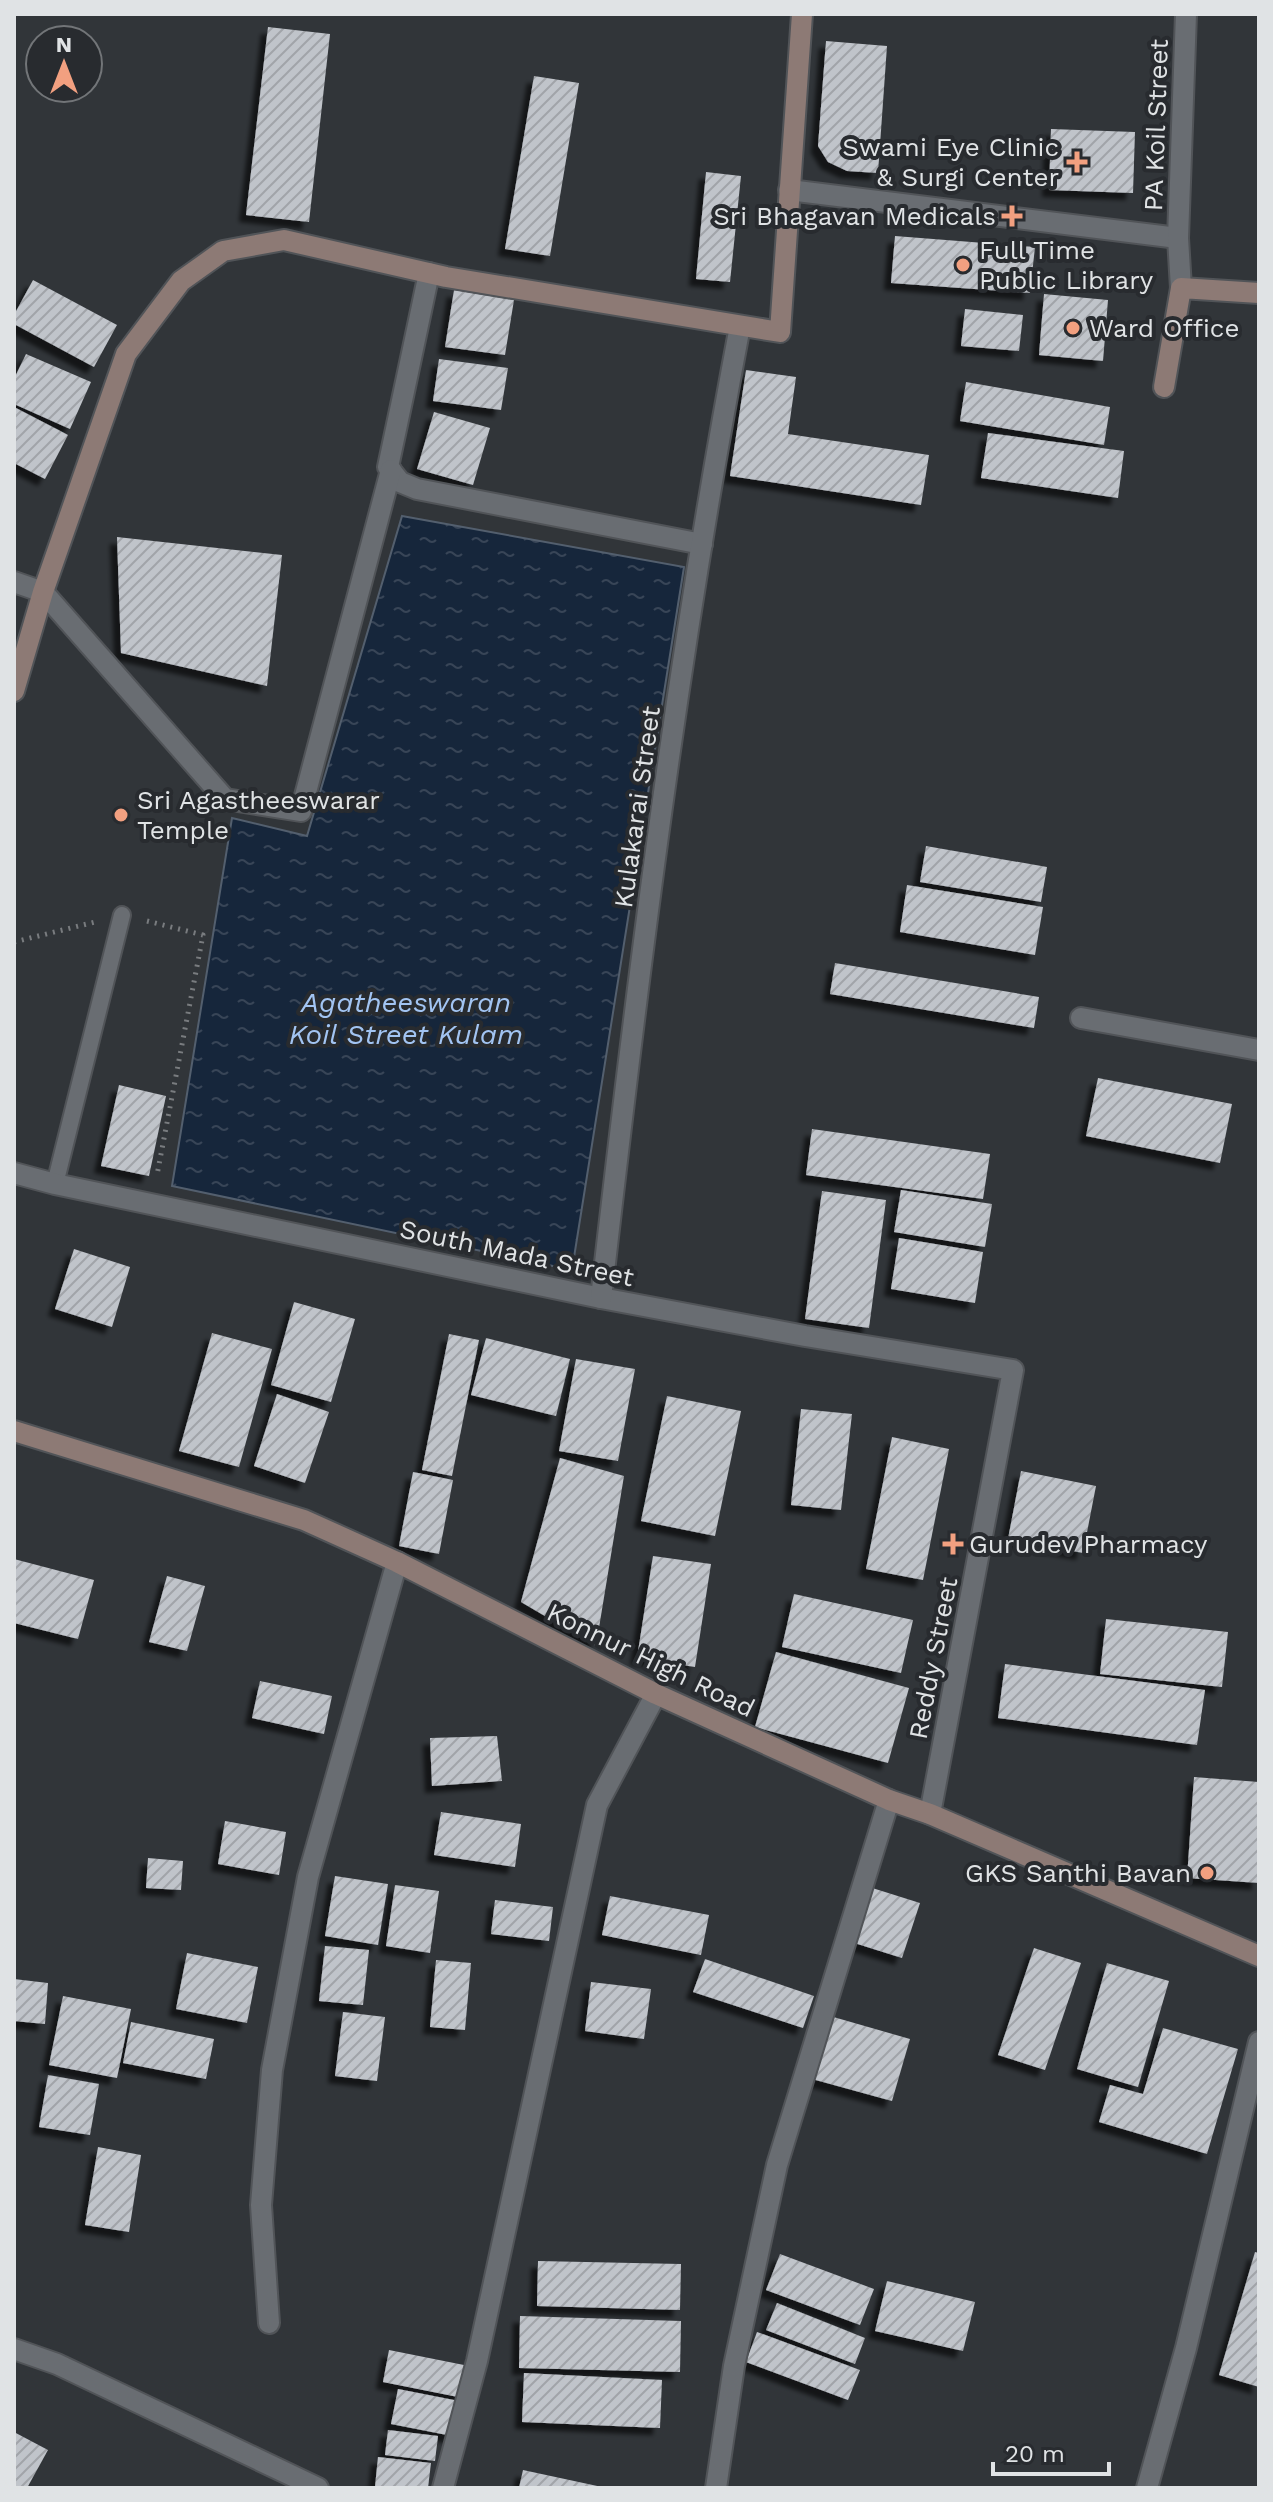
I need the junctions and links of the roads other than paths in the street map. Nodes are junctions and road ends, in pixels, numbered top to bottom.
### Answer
1 (802, 14) edge
2 (1186, 14) edge
3 (789, 190) junction
4 (1178, 238) junction
5 (429, 273) junction
6 (1181, 288) junction
7 (1259, 293) edge
8 (740, 326) junction
9 (1164, 387) dead end
10 (391, 470) junction
11 (702, 544) junction
12 (14, 582) edge
13 (43, 592) junction
14 (14, 691) edge
15 (122, 915) road end
16 (1081, 1018) dead end
17 (1259, 1050) edge
18 (14, 1173) edge
19 (55, 1184) junction
20 (601, 1298) junction
21 (1013, 1370) joint
22 (14, 1431) edge
23 (397, 1562) junction
24 (656, 1694) junction
25 (889, 1800) junction
26 (930, 1814) junction
27 (1259, 1956) edge
28 (1259, 2042) edge
29 (269, 2323) dead end
30 (14, 2349) edge
31 (318, 2488) edge
32 (443, 2488) edge
33 (716, 2488) edge
34 (1147, 2488) edge

1 - 3 street
2 - 4 street, PA Koil Street
3 - 4 street
3 - 8 street
4 - 6 street, PA Koil Street
5 - 8 street
5 - 10 street
5 - 13 street
6 - 7 street
6 - 9 street
8 - 11 street, Kulakarai Street
10 - 11 street
10 - 13 street
11 - 20 street, Kulakarai Street
12 - 13 street
13 - 14 street
15 - 19 lane
16 - 17 street
18 - 19 street, South Mada Street
19 - 20 street, South Mada Street
20 - 21 street, South Mada Street
21 - 26 street, Reddy Street
22 - 23 street, Konnur High Road
23 - 24 street, Konnur High Road
23 - 29 street
24 - 25 street, Konnur High Road
24 - 32 street
25 - 26 street, Konnur High Road
25 - 33 street
26 - 27 street, Konnur High Road
28 - 34 street
30 - 31 street

